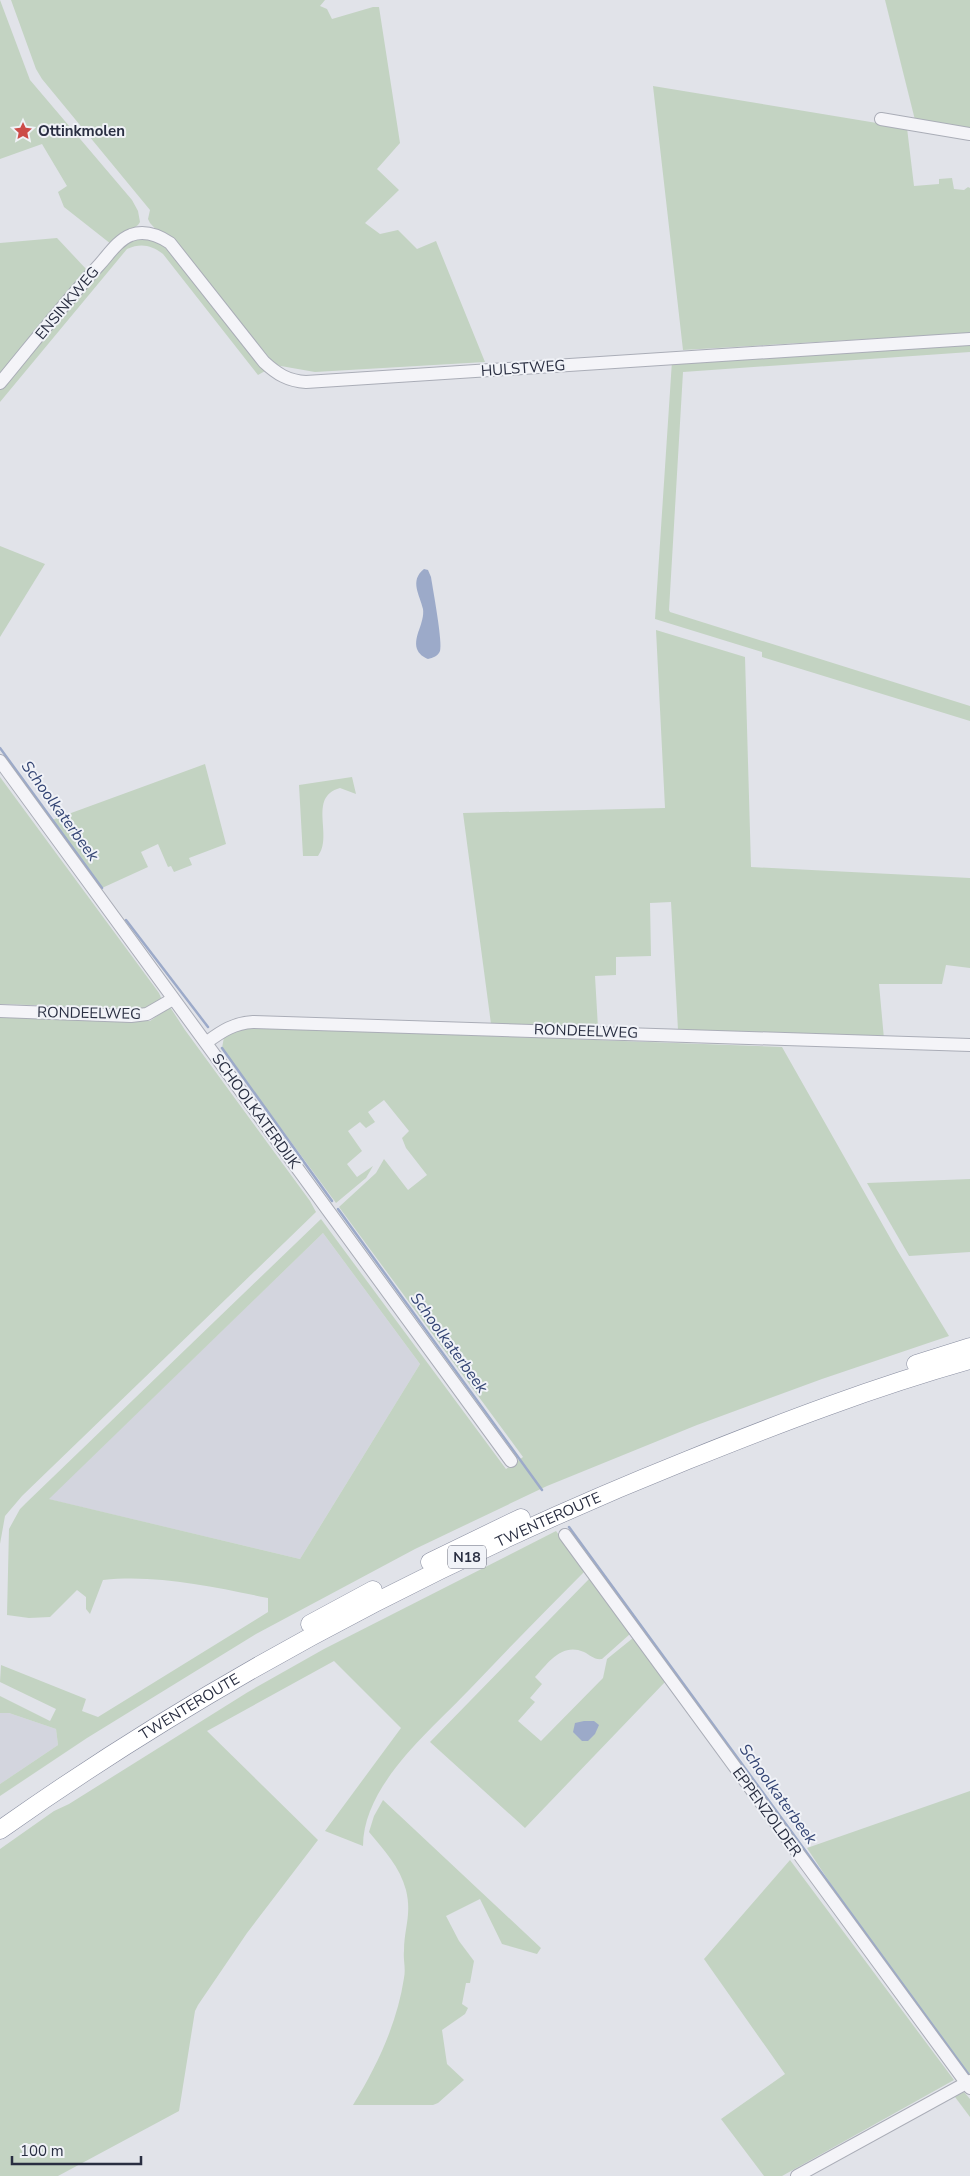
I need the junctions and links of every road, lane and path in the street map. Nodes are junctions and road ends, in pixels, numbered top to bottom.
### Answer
1 (880, 118) dead end
2 (970, 134) edge
3 (141, 233) joint
4 (970, 338) edge
5 (0, 384) edge
6 (0, 762) edge
7 (173, 999) junction
8 (0, 1011) edge
9 (207, 1042) junction
10 (970, 1045) edge
11 (970, 1346) edge
12 (970, 1360) edge
13 (511, 1461) dead end
14 (564, 1535) dead end
15 (0, 1816) edge
16 (0, 1830) edge
17 (969, 2084) edge
18 (797, 2176) edge

1 - 2 street
3 - 4 street, HULSTWEG
3 - 5 street, ENSINKWEG
6 - 7 street, SCHOOLKATERDIJK
7 - 8 street, RONDEELWEG
7 - 9 street, SCHOOLKATERDIJK
9 - 10 street, RONDEELWEG
9 - 13 street, SCHOOLKATERDIJK
11 - 15 highway, TWENTEROUTE / N18
12 - 16 highway, TWENTEROUTE / N18
14 - 17 street, EPPENZOLDER
17 - 18 street

